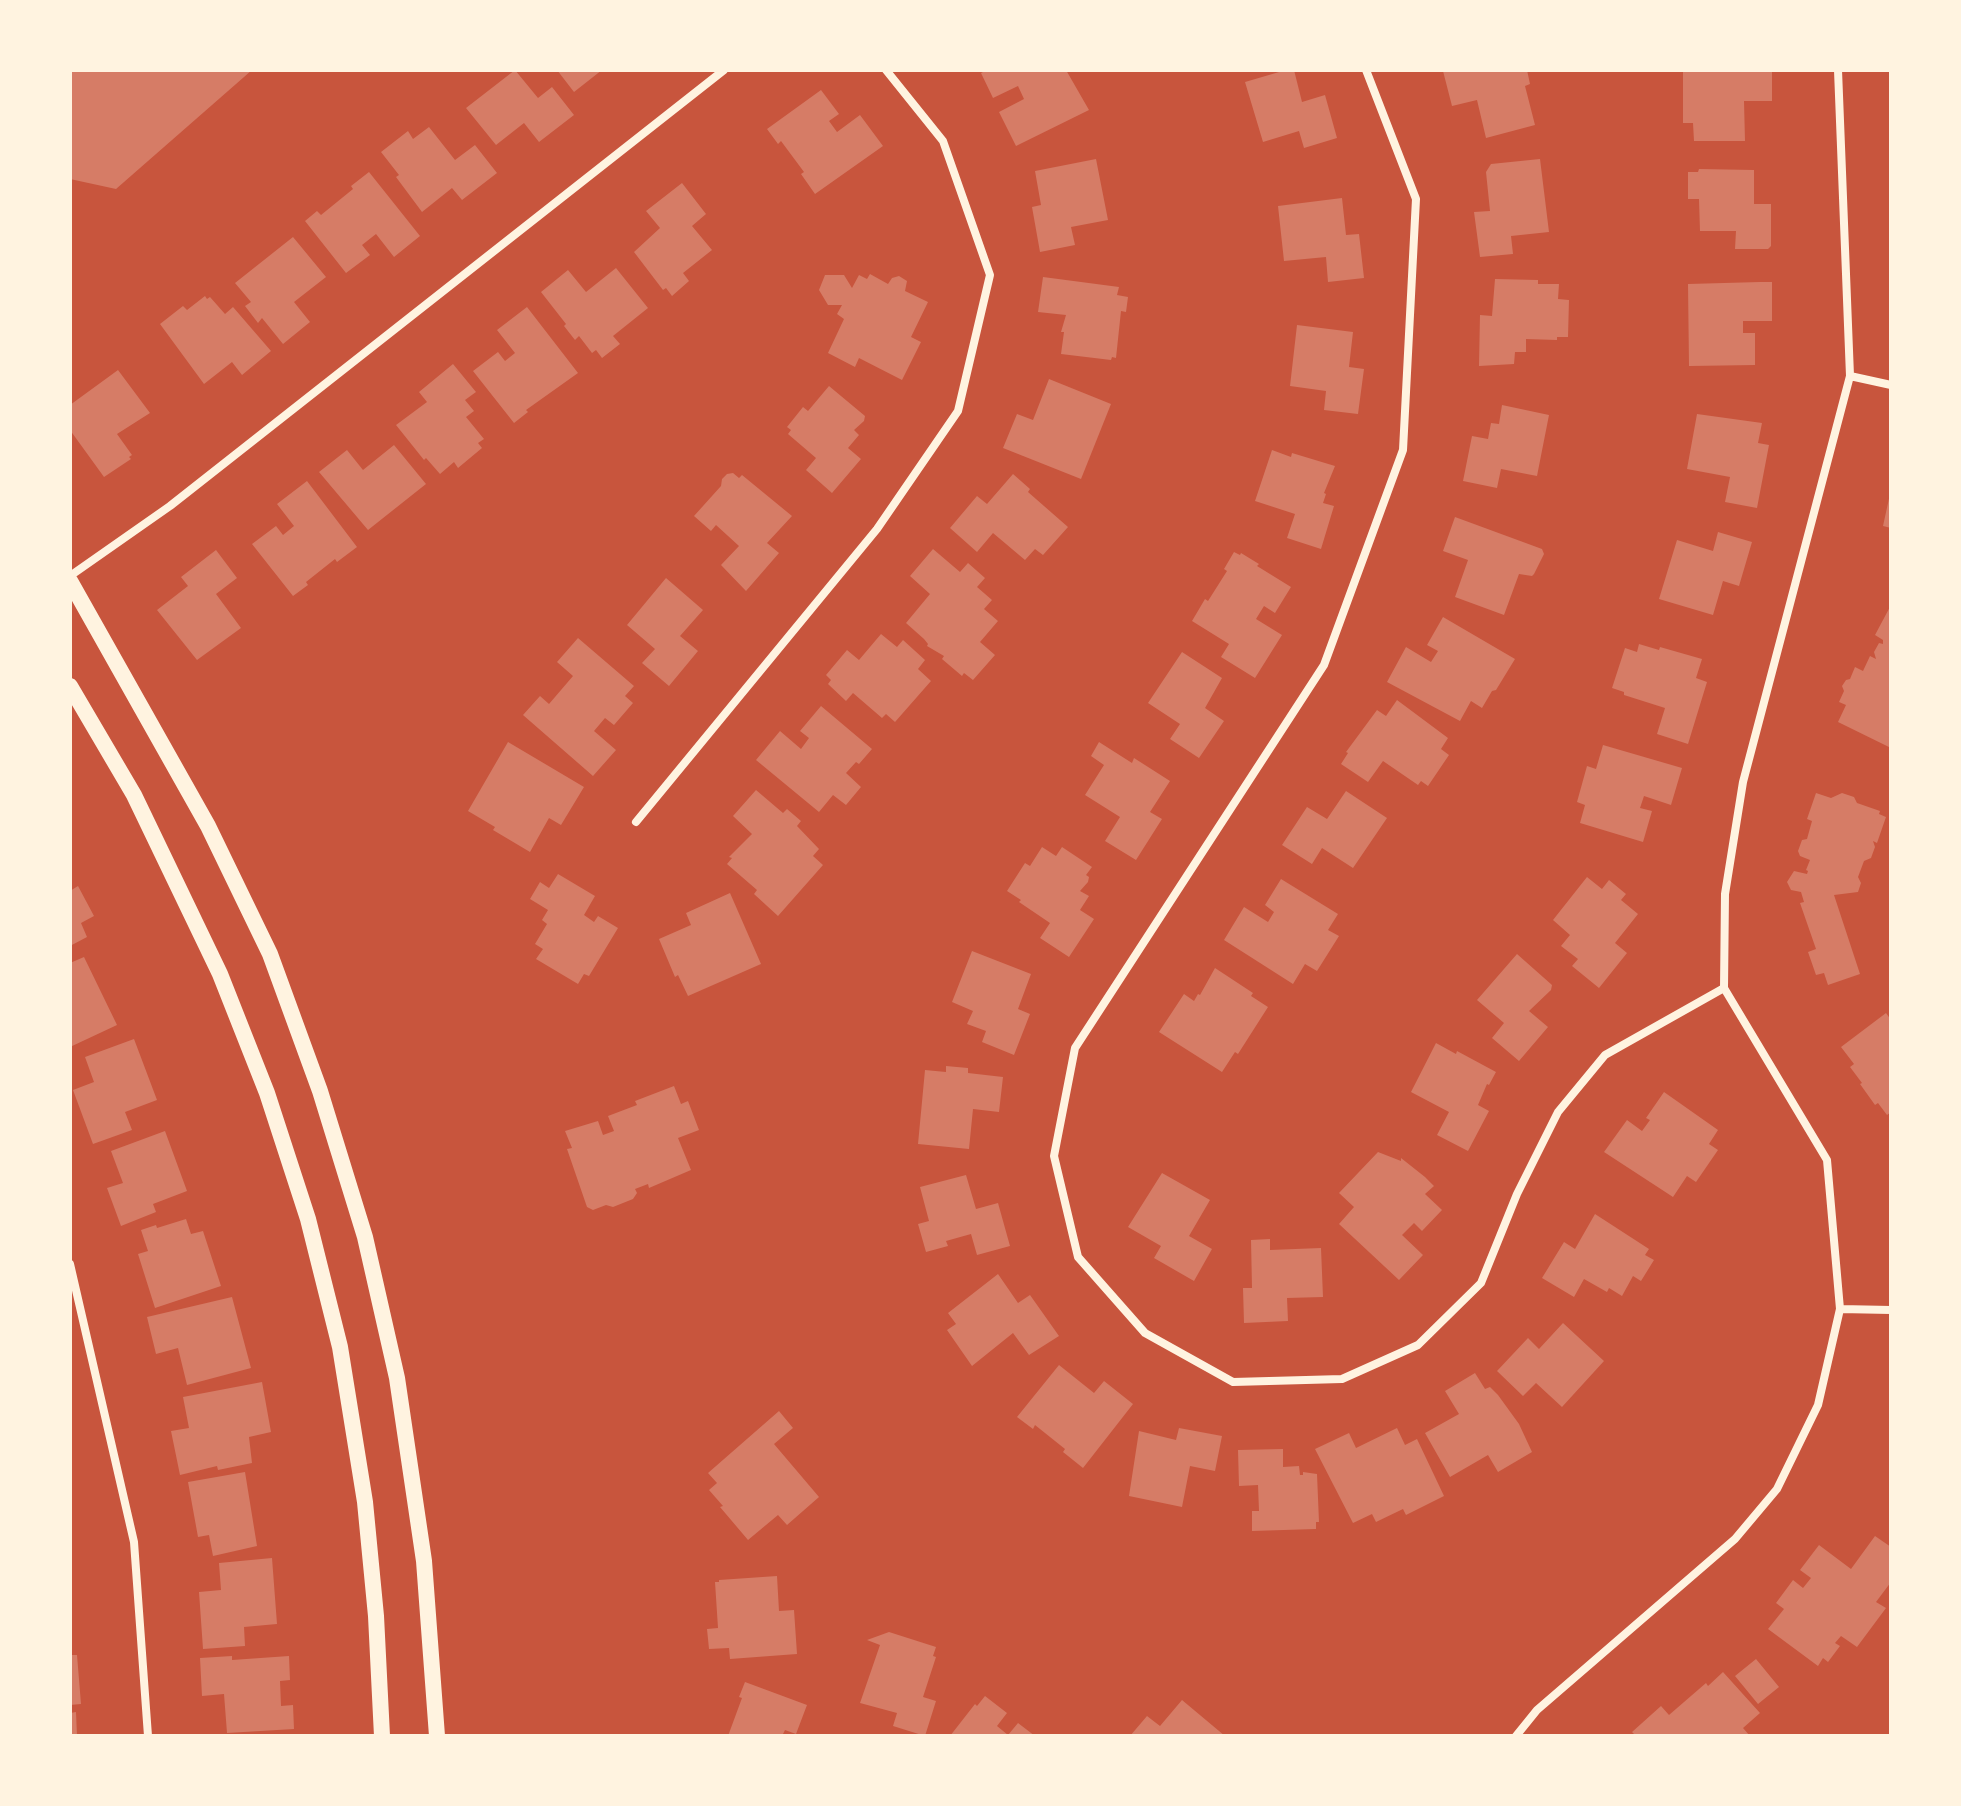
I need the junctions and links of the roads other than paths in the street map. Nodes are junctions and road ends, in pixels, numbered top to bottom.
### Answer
1 (724, 70) edge
2 (886, 70) edge
3 (1366, 70) edge
4 (1838, 70) edge
5 (1850, 376) junction
6 (1891, 385) edge
7 (70, 578) edge
8 (70, 686) edge
9 (636, 822) dead end
10 (1724, 988) junction
11 (70, 1264) edge
12 (1840, 1309) junction
13 (1891, 1310) edge
14 (148, 1736) edge
15 (382, 1736) edge
16 (437, 1736) edge
17 (1516, 1736) edge

1 - 7 street
2 - 9 street
3 - 10 street
4 - 5 street
5 - 6 street
5 - 10 street
7 - 16 main road
8 - 15 main road
10 - 12 street
11 - 14 street
12 - 13 street
12 - 17 street

